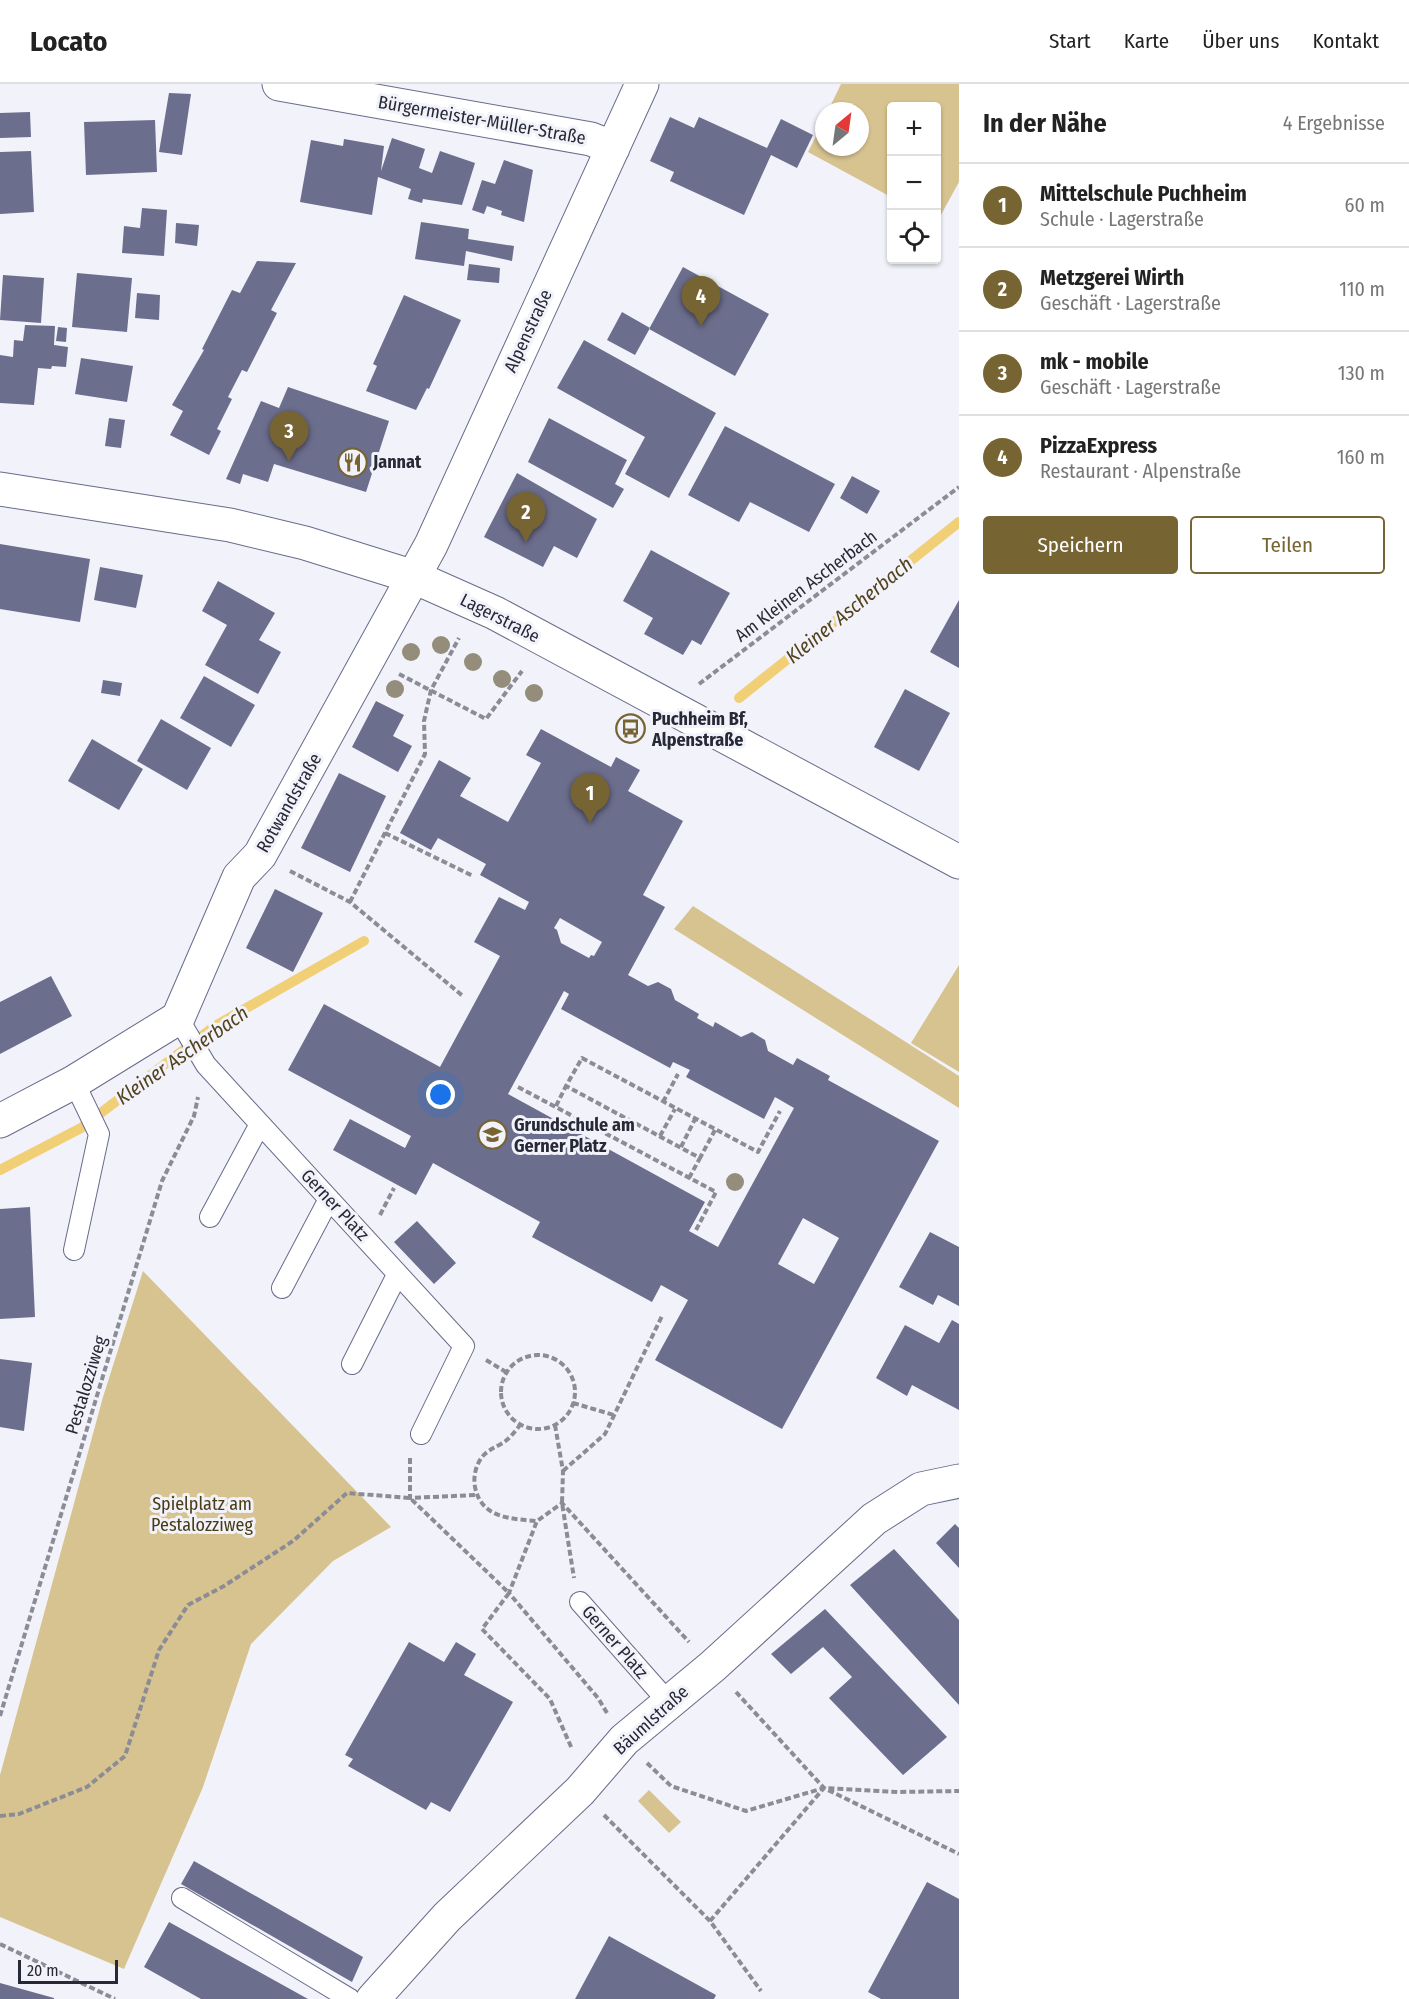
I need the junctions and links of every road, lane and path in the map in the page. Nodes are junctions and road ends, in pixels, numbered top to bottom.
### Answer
1 (279, 84) edge
2 (642, 84) edge
3 (613, 148) junction
4 (959, 487) edge
5 (0, 489) edge
6 (414, 577) junction
7 (459, 638) dead end
8 (370, 659) junction
9 (522, 671) dead end
10 (431, 690) junction
11 (670, 707) junction
12 (385, 833) junction
13 (260, 855) junction
14 (959, 862) edge
15 (473, 876) dead end
16 (350, 902) junction
17 (464, 997) dead end
18 (178, 1018) junction
19 (206, 1065) junction
20 (678, 1074) dead end
21 (566, 1086) junction
22 (518, 1087) dead end
23 (79, 1092) junction
24 (663, 1102) junction
25 (556, 1106) junction
26 (675, 1109) junction
27 (780, 1111) dead end
28 (695, 1119) junction
29 (0, 1121) edge
30 (260, 1124) junction
31 (715, 1130) junction
32 (660, 1136) junction
33 (681, 1147) junction
34 (700, 1158) junction
35 (689, 1178) junction
36 (329, 1199) junction
37 (210, 1217) dead end
38 (696, 1230) dead end
39 (74, 1250) dead end
40 (397, 1275) junction
41 (282, 1288) dead end
42 (662, 1316) dead end
43 (352, 1364) dead end
44 (573, 1403) junction
45 (614, 1415) junction
46 (521, 1424) junction
47 (555, 1425) junction
48 (421, 1434) joint
49 (563, 1471) junction
50 (959, 1481) edge
51 (476, 1495) junction
52 (410, 1498) junction
53 (562, 1503) junction
54 (537, 1521) dead end
55 (580, 1602) joint
56 (712, 1666) junction
57 (670, 1704) junction
58 (0, 1716) edge
59 (824, 1788) junction
60 (580, 1791) junction
61 (959, 1791) edge
62 (898, 1792) dead end
63 (0, 1816) edge
64 (959, 1854) edge
65 (183, 1898) dead end
66 (710, 1921) junction
67 (0, 1944) edge
68 (761, 1991) dead end
69 (115, 1999) edge
70 (350, 1999) edge
71 (373, 1999) edge

1 - 3 street, Bürgermeister-Müller-Straße
2 - 3 street, Alpenstraße
3 - 6 street, Alpenstraße
4 - 11 path, Am Kleinen Ascherbach
5 - 6 street, Lagerstraße
6 - 8 street, Rotwandstraße
6 - 11 street, Lagerstraße
7 - 10 path
8 - 10 path
8 - 13 street, Rotwandstraße
9 - 10 path
10 - 12 path
11 - 14 street, Lagerstraße
12 - 15 path
12 - 16 path
13 - 16 path
13 - 18 street, Rotwandstraße
16 - 17 path
18 - 19 lane, Gerner Platz
18 - 23 street
19 - 30 lane, Gerner Platz
19 - 58 path, Pestalozziweg
20 - 24 path
21 - 24 path
21 - 25 path
21 - 32 path
22 - 25 path
23 - 29 street
23 - 39 lane
24 - 26 path
25 - 35 path
26 - 28 path
26 - 32 path
27 - 31 path
28 - 31 path
28 - 33 path
30 - 36 lane, Gerner Platz
30 - 37 lane
31 - 34 path
32 - 33 path
33 - 34 path
34 - 35 path
35 - 38 path
36 - 40 lane, Gerner Platz
36 - 41 lane
40 - 43 lane
40 - 48 lane, Gerner Platz
42 - 45 path
44 - 45 path
44 - 46 path
44 - 47 path
45 - 49 path
46 - 47 path
46 - 51 path
47 - 49 path, Gerner Platz
48 - 52 path
49 - 53 path, Gerner Platz
50 - 56 street, Bäumlstraße
51 - 52 path
51 - 54 path
52 - 60 path
52 - 63 path
53 - 55 path, Gerner Platz
53 - 56 path
55 - 57 lane, Gerner Platz
56 - 57 street, Bäumlstraße
56 - 59 path
57 - 60 street, Bäumlstraße
59 - 64 path
59 - 66 path
60 - 66 path
60 - 71 street, Bäumlstraße
61 - 62 path
65 - 70 lane
66 - 68 path
67 - 69 path

